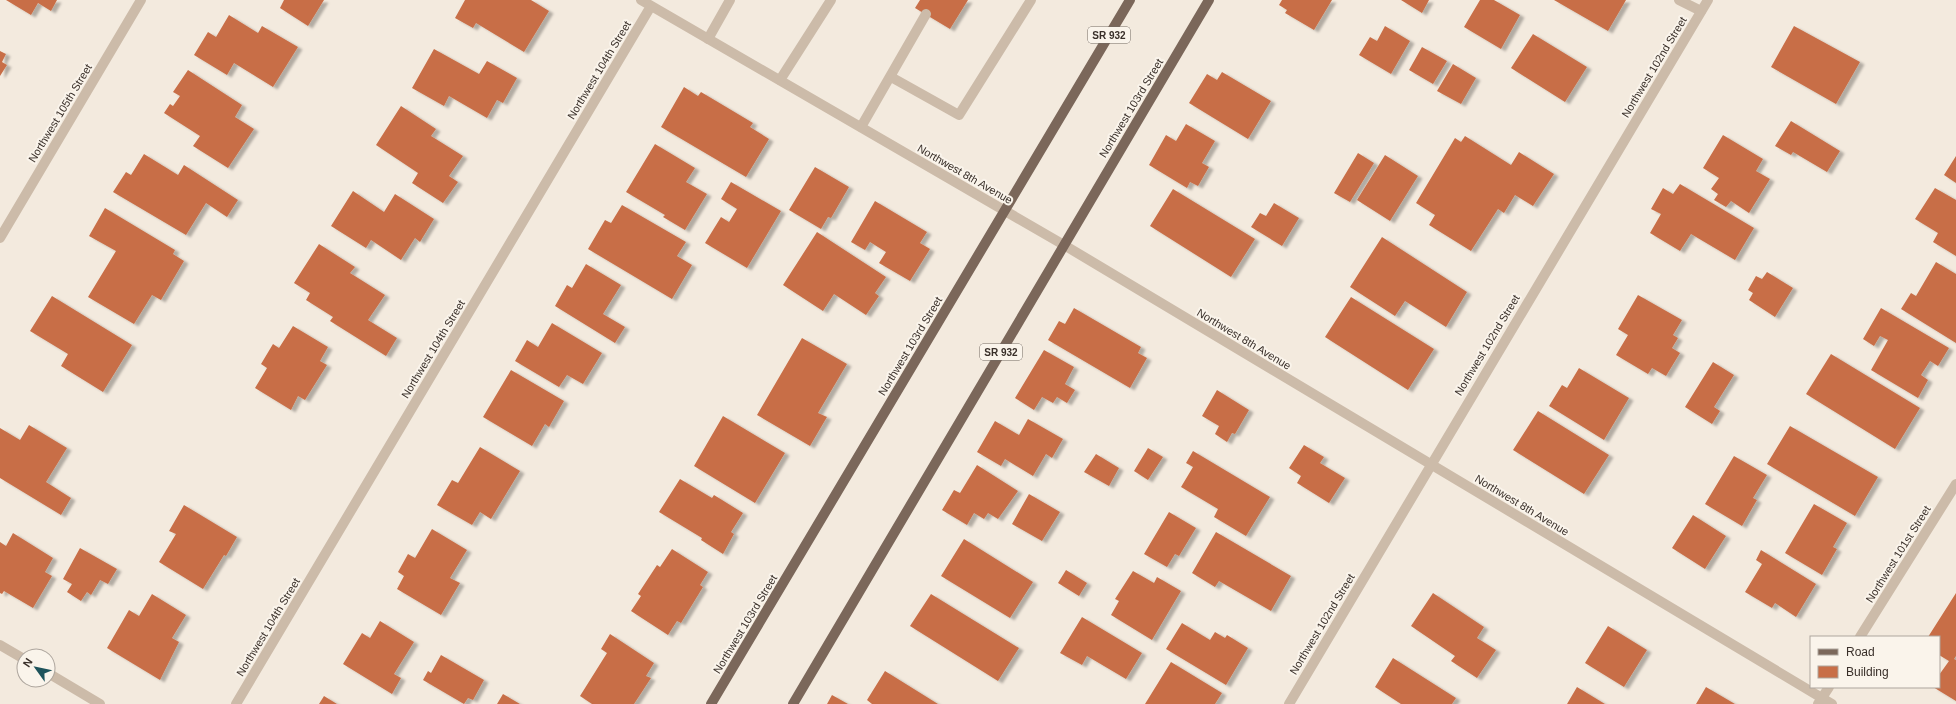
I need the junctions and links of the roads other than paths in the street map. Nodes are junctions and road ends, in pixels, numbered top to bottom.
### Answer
1 (141, 0) edge
2 (641, 0) edge
3 (730, 0) edge
4 (831, 0) edge
5 (1031, 0) edge
6 (1130, 0) edge
7 (1209, 0) edge
8 (1679, 0) edge
9 (1708, 0) edge
10 (651, 6) junction
11 (1701, 11) junction
12 (926, 14) dead end
13 (708, 39) junction
14 (891, 77) junction
15 (780, 80) junction
16 (861, 127) junction
17 (1005, 211) junction
18 (0, 238) edge
19 (1064, 245) junction
20 (1430, 464) junction
21 (1956, 484) edge
22 (1861, 636) edge
23 (0, 645) edge
24 (16, 654) edge
25 (56, 678) edge
26 (1828, 688) edge
27 (1820, 701) edge
28 (100, 704) edge
29 (236, 704) edge
30 (711, 704) edge
31 (793, 704) edge
32 (1288, 704) edge
33 (1832, 704) edge

1 - 18 street, Northwest 105th Street
2 - 10 street, Northwest 8th Avenue
3 - 13 street
4 - 15 street
5 - 14 street
6 - 17 main road, Northwest 103rd Street / SR 932
7 - 19 main road, Northwest 103rd Street / SR 932
8 - 11 street
9 - 11 street, Northwest 102nd Street
10 - 13 street, Northwest 8th Avenue
10 - 29 street, Northwest 104th Street
11 - 20 street, Northwest 102nd Street
12 - 14 street
13 - 15 street, Northwest 8th Avenue
14 - 16 street
15 - 16 street, Northwest 8th Avenue
16 - 17 street, Northwest 8th Avenue
17 - 19 street, Northwest 8th Avenue
17 - 30 main road, Northwest 103rd Street / SR 932
19 - 20 street, Northwest 8th Avenue
19 - 31 main road, Northwest 103rd Street / SR 932
20 - 27 street, Northwest 8th Avenue
20 - 32 street, Northwest 102nd Street
21 - 22 street, Northwest 101st Street
23 - 24 street
25 - 28 street
26 - 27 street
27 - 33 street, Northwest 8th Avenue

